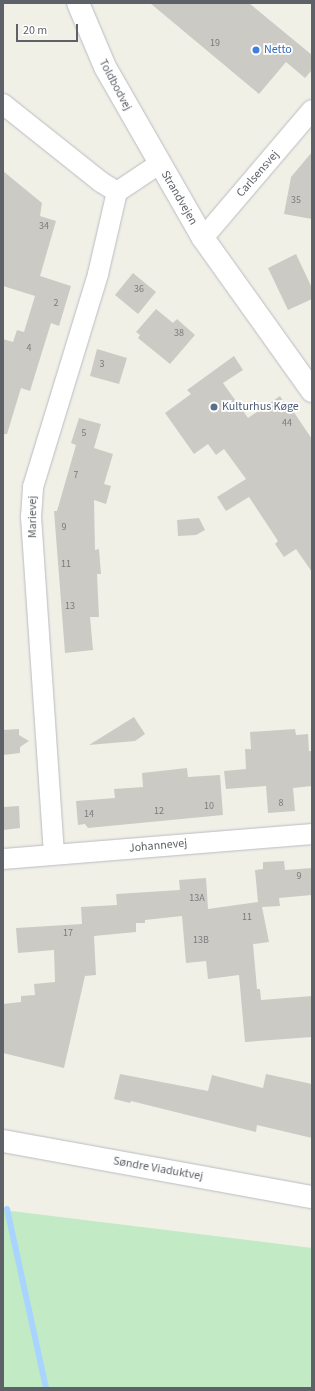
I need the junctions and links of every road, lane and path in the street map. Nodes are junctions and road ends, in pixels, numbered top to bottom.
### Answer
1 (78, 3) edge
2 (3, 104) edge
3 (312, 110) edge
4 (159, 164) junction
5 (118, 192) junction
6 (203, 238) junction
7 (312, 391) edge
8 (312, 834) edge
9 (54, 854) junction
10 (3, 859) edge
11 (3, 1141) edge
12 (312, 1197) edge

1 - 4 street, Toldbodvej
2 - 5 street
3 - 6 street, Carlsensvej
4 - 5 street, Strandvejen
4 - 6 street, Strandvejen
5 - 9 street, Marievej
6 - 7 street, Strandvejen
8 - 9 street, Johannevej
9 - 10 street, Johannevej
11 - 12 street, Søndre Viaduktvej

